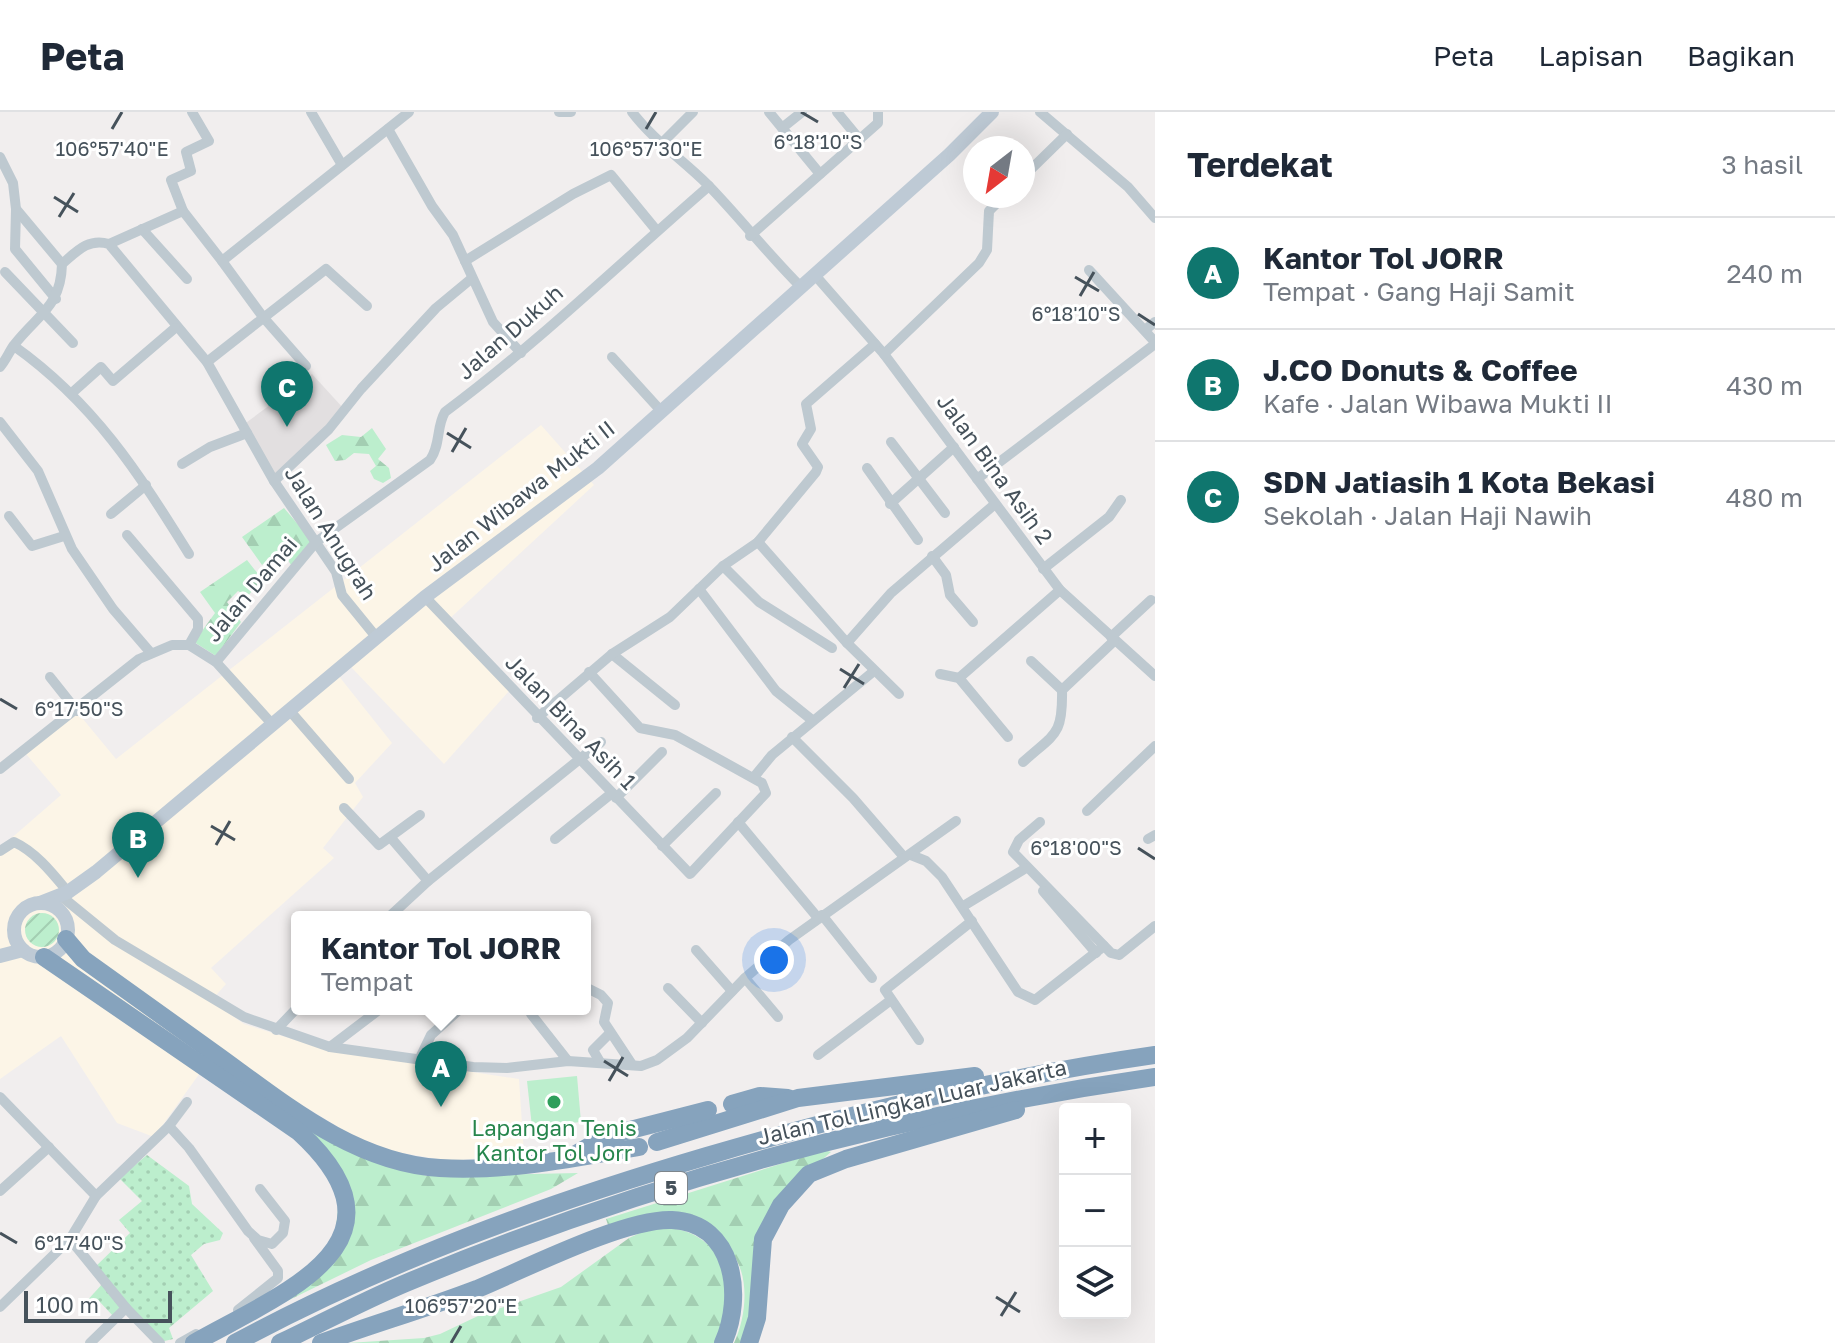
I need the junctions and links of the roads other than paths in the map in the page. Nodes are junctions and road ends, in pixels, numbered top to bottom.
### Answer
1 (192, 112) edge
2 (311, 112) edge
3 (409, 112) edge
4 (559, 112) edge
5 (571, 112) edge
6 (632, 112) edge
7 (693, 112) edge
8 (769, 112) edge
9 (802, 112) edge
10 (837, 112) edge
11 (878, 112) edge
12 (992, 112) edge
13 (1040, 112) edge
14 (782, 128) junction
15 (388, 129) junction
16 (1067, 134) junction
17 (856, 139) junction
18 (663, 142) junction
19 (0, 157) edge
20 (342, 165) junction
21 (1035, 165) edge
22 (818, 172) junction
23 (709, 186) junction
24 (992, 208) edge
25 (16, 209) junction
26 (183, 211) junction
27 (1155, 218) edge
28 (142, 229) junction
29 (657, 231) junction
30 (750, 236) junction
31 (109, 244) junction
32 (222, 261) junction
33 (465, 261) junction
34 (62, 264) junction
35 (1089, 270) dead end
36 (5, 272) dead end
37 (814, 274) junction
38 (187, 279) dead end
39 (471, 279) junction
40 (800, 286) junction
41 (56, 299) junction
42 (367, 306) dead end
43 (44, 313) junction
44 (263, 317) junction
45 (1155, 322) edge
46 (175, 328) junction
47 (1145, 330) junction
48 (73, 343) dead end
49 (1155, 343) edge
50 (875, 344) junction
51 (14, 346) junction
52 (521, 353) junction
53 (884, 354) junction
54 (612, 357) dead end
55 (1, 362) edge
56 (207, 362) junction
57 (306, 366) dead end
58 (73, 392) junction
59 (662, 412) junction
60 (0, 422) edge
61 (247, 433) junction
62 (891, 442) dead end
63 (954, 447) junction
64 (182, 464) dead end
65 (867, 468) dead end
66 (977, 479) junction
67 (917, 480) junction
68 (274, 481) junction
69 (146, 485) junction
70 (1121, 500) dead end
71 (890, 504) junction
72 (995, 504) junction
73 (945, 513) dead end
74 (111, 514) dead end
75 (9, 516) dead end
76 (127, 535) dead end
77 (64, 536) junction
78 (918, 540) dead end
79 (316, 542) junction
80 (758, 542) junction
81 (189, 554) dead end
82 (932, 556) junction
83 (723, 566) junction
84 (1043, 569) junction
85 (699, 589) junction
86 (1060, 590) junction
87 (425, 597) junction
88 (1151, 600) dead end
89 (973, 622) dead end
90 (377, 638) junction
91 (1112, 639) junction
92 (847, 643) junction
93 (189, 645) junction
94 (832, 648) dead end
95 (150, 652) junction
96 (612, 654) junction
97 (1031, 661) dead end
98 (216, 662) junction
99 (874, 671) junction
100 (589, 672) junction
101 (1154, 673) edge
102 (940, 674) dead end
103 (50, 677) dead end
104 (959, 678) junction
105 (1062, 690) junction
106 (899, 694) dead end
107 (675, 705) dead end
108 (77, 711) junction
109 (290, 711) junction
110 (537, 718) junction
111 (812, 720) junction
112 (273, 725) junction
113 (792, 737) junction
114 (1008, 737) dead end
115 (601, 742) dead end
116 (1155, 746) edge
117 (662, 752) dead end
118 (581, 761) junction
119 (1023, 762) dead end
120 (0, 769) edge
121 (754, 777) junction
122 (349, 779) dead end
123 (716, 793) dead end
124 (614, 796) junction
125 (344, 808) dead end
126 (1087, 811) dead end
127 (420, 815) dead end
128 (956, 821) dead end
129 (738, 822) junction
130 (1040, 822) dead end
131 (391, 838) junction
132 (555, 839) dead end
133 (662, 846) junction
134 (0, 851) edge
135 (908, 856) junction
136 (1026, 868) junction
137 (1034, 879) dead end
138 (428, 881) junction
139 (64, 894) junction
140 (40, 903) junction
141 (965, 905) junction
142 (396, 911) edge
143 (18, 915) junction
144 (820, 916) junction
145 (66, 920) junction
146 (972, 921) junction
147 (0, 928) edge
148 (1154, 930) edge
149 (66, 939) junction
150 (23, 950) junction
151 (696, 950) dead end
152 (1100, 950) junction
153 (0, 956) edge
154 (44, 957) junction
155 (745, 978) junction
156 (872, 978) dead end
157 (668, 988) dead end
158 (591, 990) edge
159 (732, 991) junction
160 (891, 1000) junction
161 (291, 1014) edge
162 (372, 1015) edge
163 (453, 1015) edge
164 (532, 1015) edge
165 (778, 1017) dead end
166 (702, 1023) junction
167 (276, 1030) junction
168 (610, 1033) junction
169 (919, 1040) dead end
170 (330, 1047) junction
171 (818, 1055) dead end
172 (1155, 1055) edge
173 (419, 1060) junction
174 (568, 1061) junction
175 (600, 1062) junction
176 (631, 1063) junction
177 (1050, 1070) junction
178 (1155, 1077) edge
179 (1079, 1088) junction
180 (0, 1097) edge
181 (798, 1098) junction
182 (187, 1102) dead end
183 (732, 1104) dead end
184 (708, 1110) dead end
185 (169, 1126) junction
186 (49, 1147) junction
187 (571, 1158) junction
188 (260, 1189) dead end
189 (0, 1191) edge
190 (96, 1196) junction
191 (253, 1236) junction
192 (70, 1239) junction
193 (0, 1307) edge
194 (126, 1308) junction
195 (90, 1343) edge
196 (160, 1343) edge
197 (180, 1343) edge
198 (194, 1343) edge
199 (235, 1343) edge
200 (280, 1343) edge
201 (321, 1343) edge
202 (723, 1343) edge
203 (749, 1343) edge

1 - 26 street
2 - 20 street
3 - 15 street
4 - 5 street
6 - 18 street
7 - 18 street
8 - 14 street
9 - 14 street
10 - 17 street
11 - 17 street
12 - 37 main road, Jalan Wibawa Mukti II
13 - 16 street
14 - 22 street
15 - 20 street
15 - 33 street
16 - 21 street
16 - 27 street
17 - 22 street
18 - 23 street
19 - 25 street
20 - 32 street
22 - 30 street
23 - 29 street, Jalan Dukuh
23 - 30 street
24 - 53 street
25 - 34 street
25 - 41 street
26 - 28 street
26 - 32 street
28 - 31 street
28 - 38 street
29 - 33 street
29 - 52 street, Jalan Dukuh
30 - 40 street
31 - 34 street
31 - 46 street, Jalan Anugrah
32 - 44 street
33 - 39 street
34 - 41 street
35 - 47 street
36 - 43 street
37 - 40 main road, Jalan Wibawa Mukti II
37 - 50 street, Jalan Bina Asih 2
39 - 52 street
39 - 68 street
40 - 59 main road, Jalan Wibawa Mukti II
41 - 43 street
42 - 44 street
43 - 48 street
43 - 51 street
44 - 56 street
44 - 57 street
45 - 47 street
46 - 56 street, Jalan Anugrah
46 - 58 street
47 - 49 street
49 - 66 street
50 - 53 street, Jalan Bina Asih 2
50 - 80 street
51 - 55 street
51 - 58 street
52 - 79 street, Jalan Dukuh
53 - 63 street, Jalan Bina Asih 2
54 - 59 street
56 - 61 street, Jalan Anugrah
58 - 69 street
59 - 87 main road, Jalan Wibawa Mukti II
60 - 77 street
61 - 64 street
61 - 68 street, Jalan Anugrah
62 - 67 street
63 - 66 street, Jalan Bina Asih 2
63 - 67 street
65 - 71 street
66 - 72 street, Jalan Bina Asih 2
67 - 71 street
67 - 73 street
68 - 79 street, Jalan Anugrah
69 - 74 street
69 - 81 street
70 - 84 street
71 - 78 street
72 - 82 street
72 - 84 street, Jalan Bina Asih 2
75 - 77 street
76 - 93 street
77 - 95 street
79 - 90 street, Jalan Anugrah
79 - 98 street, Jalan Damai
80 - 83 street
80 - 92 street
82 - 89 street
82 - 92 street
83 - 85 street
83 - 94 street
84 - 86 street, Jalan Bina Asih 2
85 - 96 street
85 - 111 street
86 - 91 street, Jalan Bina Asih 2
86 - 104 street
87 - 90 main road, Jalan Wibawa Mukti II
87 - 110 street, Jalan Bina Asih 1
88 - 91 street
90 - 109 main road, Jalan Wibawa Mukti II
91 - 101 street, Jalan Bina Asih 2
91 - 105 street
92 - 99 street
93 - 95 street
93 - 98 street
95 - 108 street
96 - 100 street
96 - 107 street
97 - 105 street
98 - 112 street
99 - 106 street
99 - 111 street
100 - 110 street
100 - 121 street
102 - 104 street
103 - 108 street
104 - 114 street
105 - 119 street
108 - 120 street
109 - 112 main road, Jalan Wibawa Mukti II
109 - 122 street
110 - 118 street, Jalan Bina Asih 1
111 - 113 street
112 - 139 main road, Jalan Wibawa Mukti II
113 - 121 street
113 - 135 street
115 - 118 street
116 - 126 street
117 - 124 street
118 - 124 street, Jalan Bina Asih 1
118 - 138 street
121 - 129 street
123 - 133 street
124 - 132 street
124 - 133 street, Jalan Bina Asih 1
125 - 131 street
127 - 131 street
128 - 135 street
129 - 133 street, Jalan Bina Asih 1
129 - 144 street
130 - 136 street
131 - 138 street
134 - 139 street
135 - 141 street
135 - 144 street
136 - 141 street
136 - 152 street
137 - 152 street
138 - 142 street
139 - 140 main road, Jalan Wibawa Mukti II
139 - 145 main road
139 - 167 street
140 - 143 main road
140 - 145 main road
141 - 146 street
143 - 147 main road
143 - 150 main road
144 - 155 street
144 - 156 street
145 - 149 main road
146 - 152 street
146 - 160 street
148 - 152 street
149 - 154 main road
149 - 187 highway
150 - 153 main road
150 - 154 main road
151 - 159 street
154 - 198 highway
155 - 159 street
155 - 165 street
157 - 166 street
158 - 168 street
159 - 166 street
160 - 169 street
160 - 171 street
161 - 167 street
162 - 170 street
163 - 173 street
164 - 174 street
166 - 176 street
167 - 170 street
168 - 175 street
168 - 176 street
170 - 173 street
172 - 177 highway, Jalan Tol Lingkar Luar Jakarta / 5
173 - 174 street
174 - 175 street
175 - 176 street
177 - 181 highway
177 - 199 highway, Jalan Tol Lingkar Luar Jakarta / 5
178 - 179 highway, Jalan Tol Lingkar Luar Jakarta / 5
179 - 200 highway, Jalan Tol Lingkar Luar Jakarta / 5
179 - 203 highway
180 - 186 street
181 - 183 highway
181 - 187 highway
182 - 185 street
184 - 187 highway
185 - 190 street
185 - 191 street
186 - 189 street
186 - 190 street
188 - 191 street
190 - 192 street
191 - 197 street
192 - 193 street
192 - 194 street
194 - 195 street
194 - 196 street
201 - 202 highway

